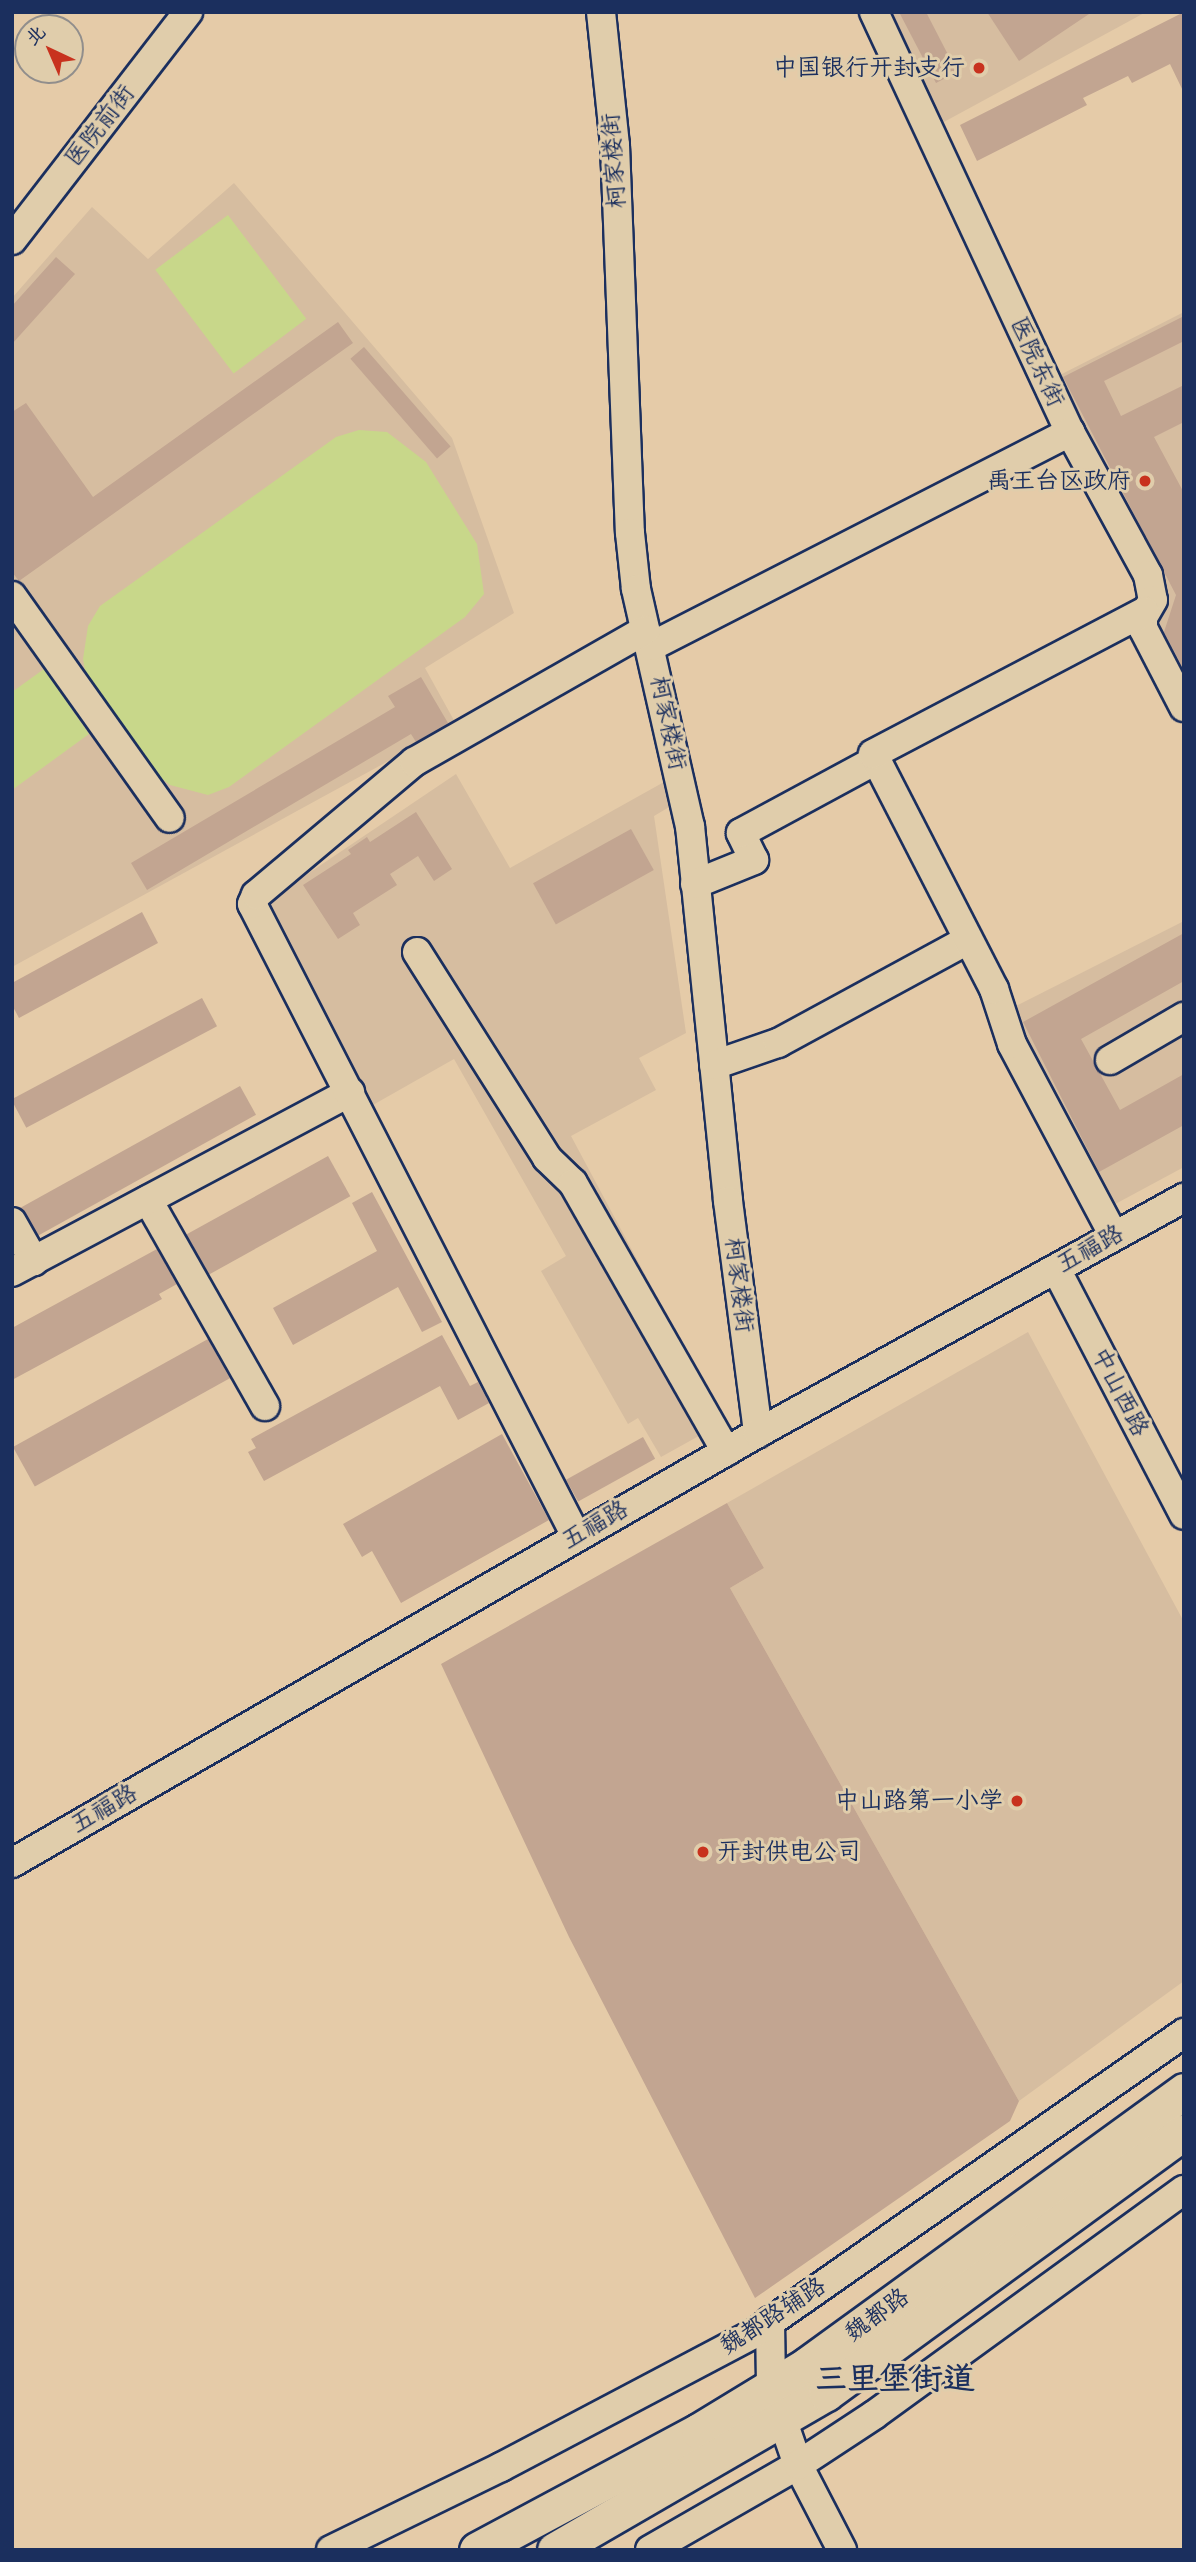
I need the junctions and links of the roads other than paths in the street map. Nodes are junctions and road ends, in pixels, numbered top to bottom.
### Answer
1 (188, 12) edge
2 (601, 12) edge
3 (874, 12) edge
4 (12, 240) edge
5 (1070, 432) junction
6 (12, 596) edge
7 (1145, 611) junction
8 (648, 638) junction
9 (1184, 707) edge
10 (874, 761) junction
11 (170, 818) dead end
12 (695, 884) junction
13 (968, 940) junction
14 (417, 952) dead end
15 (1184, 1017) edge
16 (1110, 1060) dead end
17 (714, 1065) junction
18 (351, 1093) junction
19 (1184, 1198) edge
20 (148, 1200) junction
21 (12, 1223) edge
22 (1114, 1236) junction
23 (23, 1267) edge
24 (1056, 1269) junction
25 (265, 1406) dead end
26 (758, 1433) junction
27 (726, 1451) junction
28 (1184, 1514) edge
29 (576, 1536) junction
30 (12, 1863) edge
31 (1184, 2033) edge
32 (1184, 2091) edge
33 (1184, 2133) edge
34 (1184, 2190) edge
35 (770, 2321) junction
36 (771, 2387) junction
37 (782, 2420) junction
38 (798, 2465) junction
39 (331, 2550) edge
40 (477, 2550) edge
41 (555, 2550) edge
42 (650, 2550) edge
43 (842, 2550) edge

1 - 4 street, 医院前街
2 - 8 street, 柯家楼街
3 - 5 street, 医院东街
5 - 7 street, 医院东街
5 - 8 street
6 - 11 street
7 - 9 street, 医院东街
7 - 10 street
8 - 12 street, 柯家楼街
8 - 18 street
10 - 12 street
10 - 13 street
12 - 17 street, 柯家楼街
13 - 17 street
13 - 22 street
14 - 27 street
15 - 16 street
17 - 26 street, 柯家楼街
18 - 20 street
18 - 29 street
19 - 22 street, 五福路
20 - 23 street
20 - 25 street
21 - 23 street
22 - 24 street, 五福路
24 - 26 street, 五福路
24 - 28 street, 中山西路
26 - 27 street, 五福路
27 - 29 street, 五福路
29 - 30 street, 五福路
31 - 35 street, 魏都路辅路
32 - 36 main road, 魏都路
33 - 37 main road, 魏都路
34 - 38 street
35 - 36 street
35 - 39 street, 魏都路辅路
36 - 37 street
36 - 40 main road, 魏都路
37 - 38 street
37 - 41 main road, 魏都路
38 - 42 street
38 - 43 street

